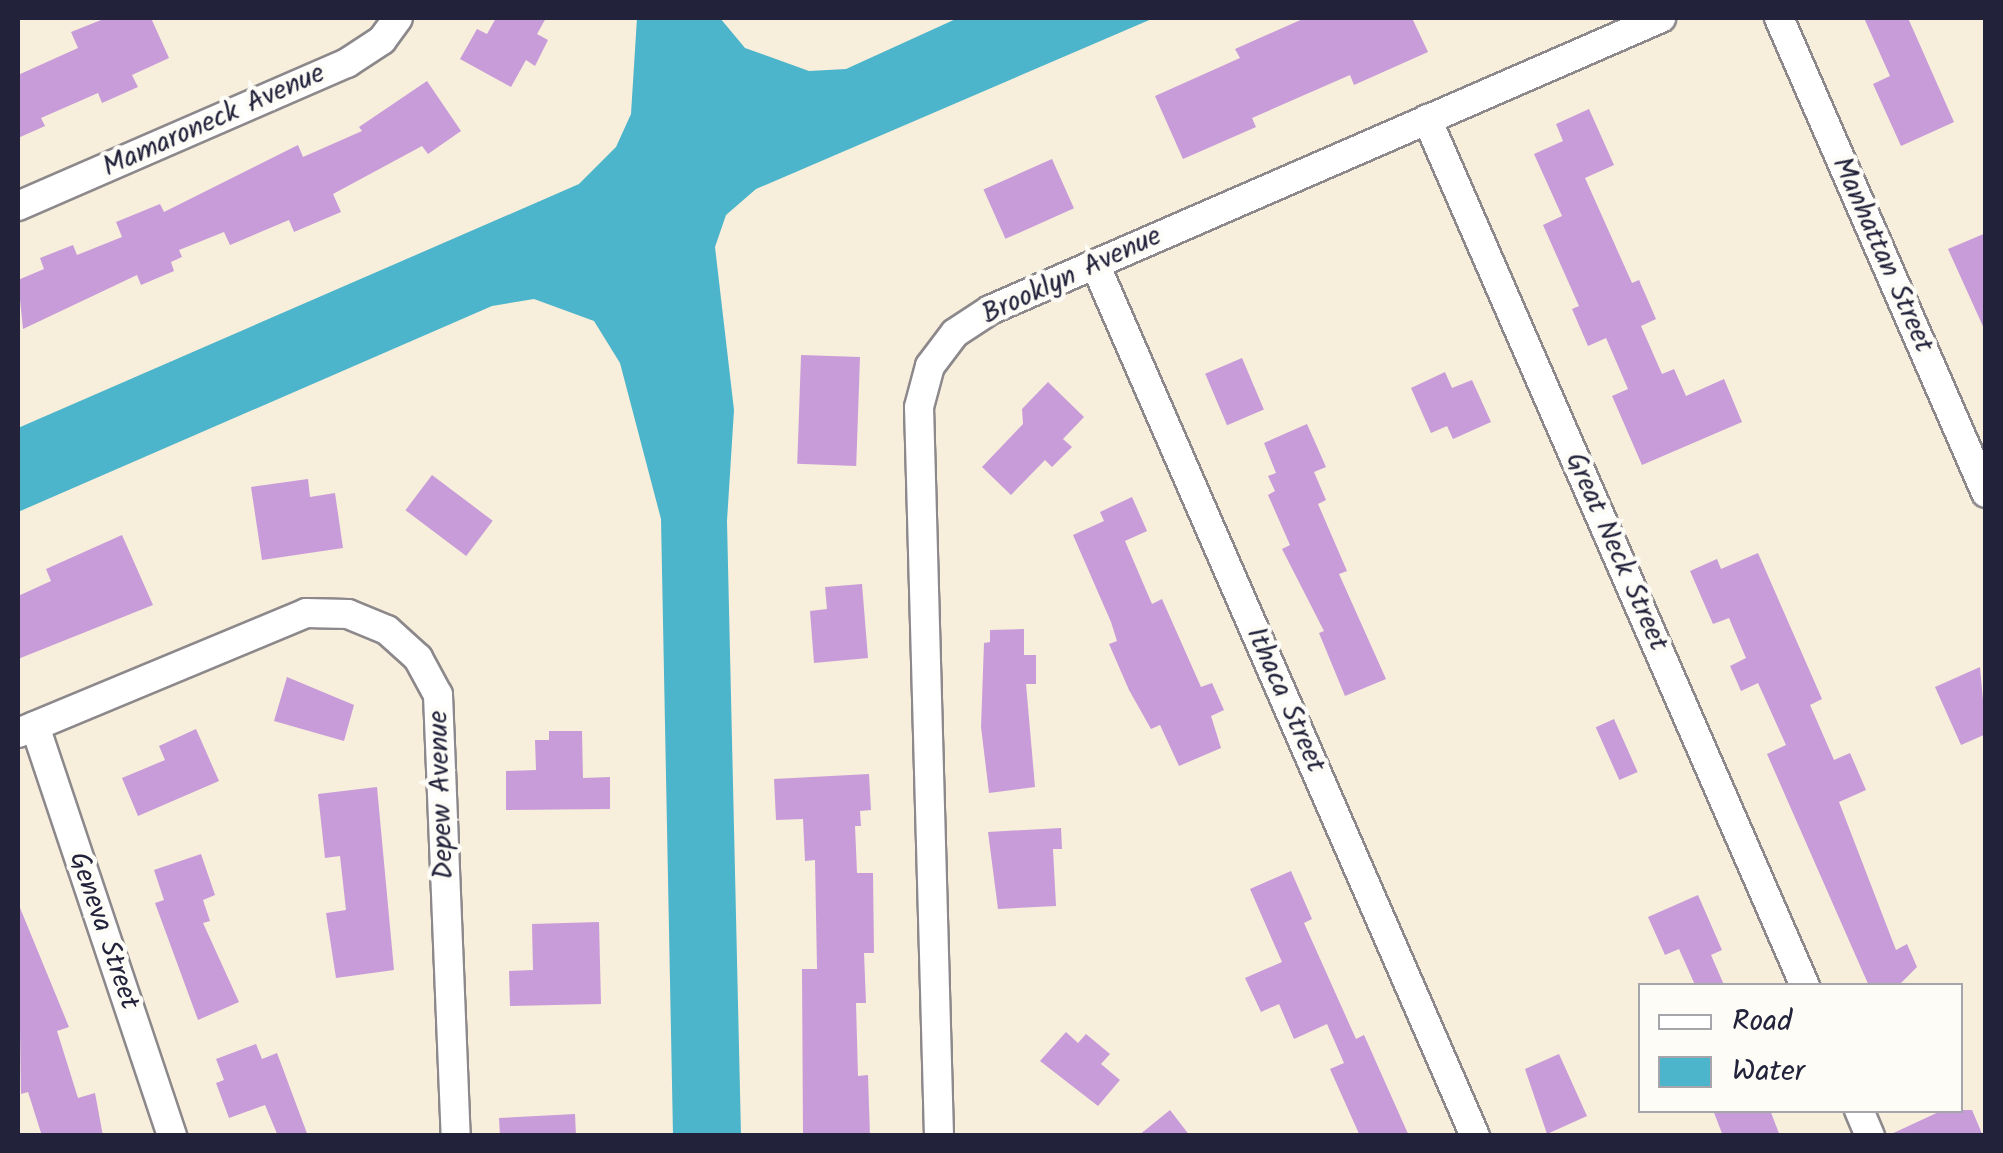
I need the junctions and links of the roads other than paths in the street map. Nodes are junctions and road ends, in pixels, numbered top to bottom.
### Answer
1 (398, 18) edge
2 (1661, 18) edge
3 (1778, 18) edge
4 (1427, 119) junction
5 (18, 206) edge
6 (1095, 264) junction
7 (1986, 493) edge
8 (26, 730) edge
9 (1804, 983) edge
10 (172, 1136) edge
11 (456, 1136) edge
12 (940, 1136) edge
13 (1475, 1136) edge

1 - 5 street, Mamaroneck Avenue
2 - 4 street, Brooklyn Avenue
3 - 7 street, Manhattan Street
4 - 6 street, Brooklyn Avenue
4 - 9 street, Great Neck Street
6 - 12 street, Brooklyn Avenue
6 - 13 street, Ithaca Street
8 - 10 street, Geneva Street
8 - 11 street, Depew Avenue

